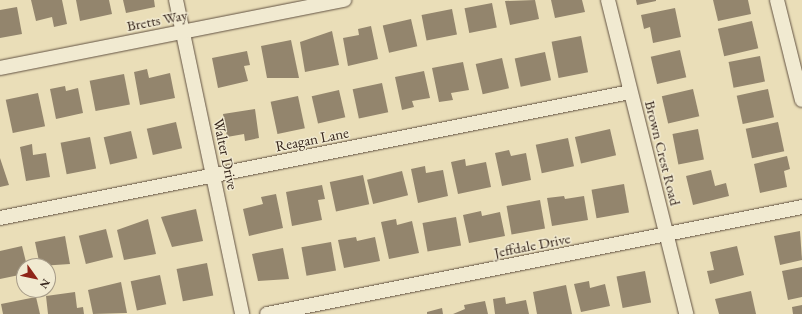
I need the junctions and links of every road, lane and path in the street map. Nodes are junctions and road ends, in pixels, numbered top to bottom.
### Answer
1 (176, 0) edge
2 (344, 0) edge
3 (608, 0) edge
4 (777, 0) edge
5 (183, 33) junction
6 (0, 68) edge
7 (630, 92) junction
8 (802, 96) edge
9 (213, 176) junction
10 (802, 207) edge
11 (0, 218) edge
12 (666, 235) junction
13 (242, 314) edge
14 (267, 314) edge
15 (686, 314) edge

1 - 5 street, Walter Drive
2 - 5 street, Bretts Way
3 - 7 street, Brown Crest Road
4 - 8 street
5 - 6 street, Bretts Way
5 - 9 street, Walter Drive
7 - 9 street, Reagan Lane
7 - 12 street, Brown Crest Road
9 - 11 street, Reagan Lane
9 - 13 street, Walter Drive
10 - 12 street, Jeffdale Drive
12 - 14 street, Jeffdale Drive
12 - 15 street, Brown Crest Road

